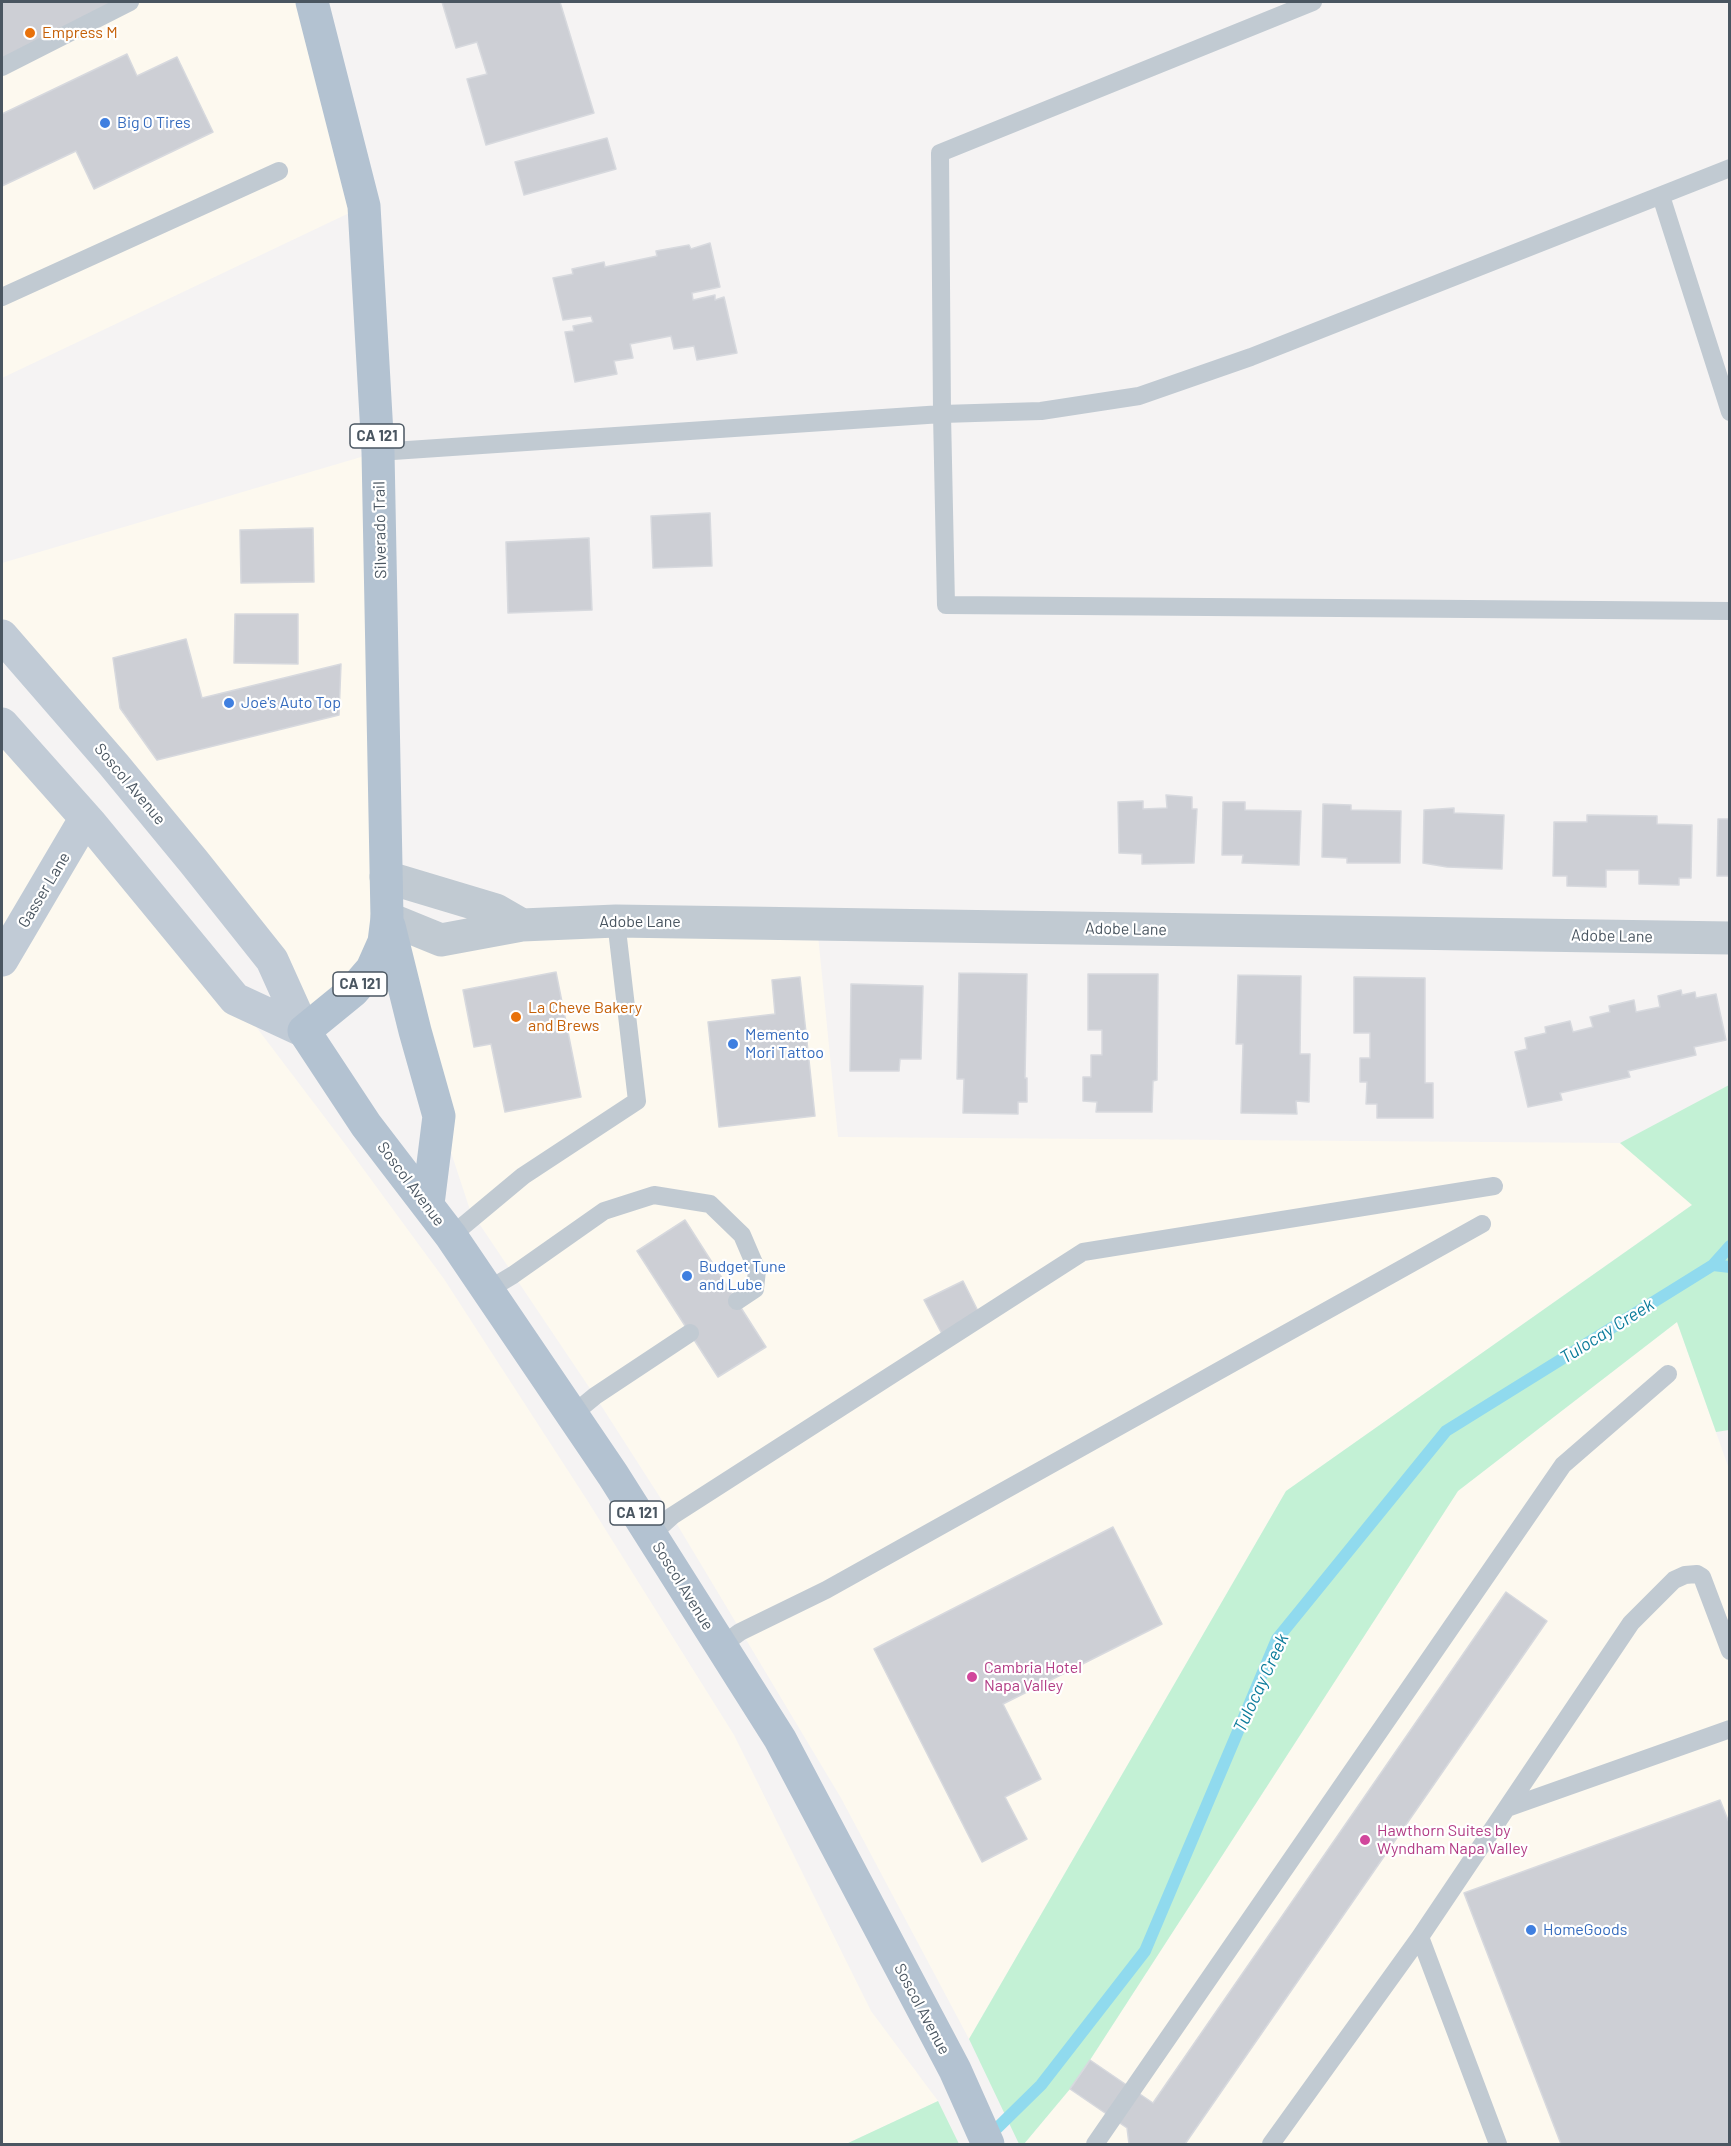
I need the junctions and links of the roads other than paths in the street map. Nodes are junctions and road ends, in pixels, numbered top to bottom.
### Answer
1 (130, 2) edge
2 (312, 2) edge
3 (1313, 2) edge
4 (2, 66) edge
5 (1730, 168) edge
6 (279, 171) dead end
7 (1661, 195) junction
8 (2, 297) edge
9 (1730, 412) edge
10 (942, 414) junction
11 (378, 452) junction
12 (1730, 611) edge
13 (2, 636) edge
14 (2, 724) edge
15 (85, 819) junction
16 (386, 877) junction
17 (387, 918) junction
18 (616, 921) junction
19 (522, 925) junction
20 (1730, 938) edge
21 (2, 960) edge
22 (304, 1031) junction
23 (1494, 1186) dead end
24 (428, 1204) junction
25 (1482, 1224) dead end
26 (451, 1236) junction
27 (488, 1290) junction
28 (737, 1301) dead end
29 (690, 1333) dead end
30 (1668, 1374) dead end
31 (572, 1415) junction
32 (651, 1535) junction
33 (721, 1646) junction
34 (1730, 1650) edge
35 (1730, 1729) edge
36 (1507, 1808) junction
37 (1420, 1937) junction
38 (988, 2145) edge
39 (1095, 2145) edge
40 (1271, 2145) edge
41 (1498, 2145) edge

1 - 4 lane
2 - 11 main road, Silverado Trail / CA 121
3 - 10 lane
5 - 7 lane
6 - 8 lane
7 - 9 lane
7 - 10 lane
10 - 11 lane
10 - 12 lane
11 - 16 main road, Silverado Trail / CA 121
13 - 22 main road, Soscol Avenue
14 - 15 main road
15 - 21 main road, Gasser Lane
15 - 22 main road
16 - 17 main road, Silverado Trail / CA 121
16 - 19 street
17 - 19 street, Adobe Lane
17 - 22 main road, Silverado Trail / CA 121
17 - 24 main road
18 - 19 street, Adobe Lane
18 - 20 street, Adobe Lane
18 - 26 lane
22 - 24 main road, Soscol Avenue / CA 121
23 - 32 lane
24 - 26 main road, Soscol Avenue / CA 121
25 - 33 lane
26 - 27 main road, Soscol Avenue / CA 121
27 - 28 lane
27 - 31 main road, Soscol Avenue / CA 121
29 - 31 lane
30 - 39 lane
31 - 32 main road, Soscol Avenue / CA 121
32 - 33 main road, Soscol Avenue / CA 121
33 - 38 main road, Soscol Avenue / CA 121
34 - 36 lane
35 - 36 lane
36 - 37 lane
37 - 40 lane
37 - 41 lane

